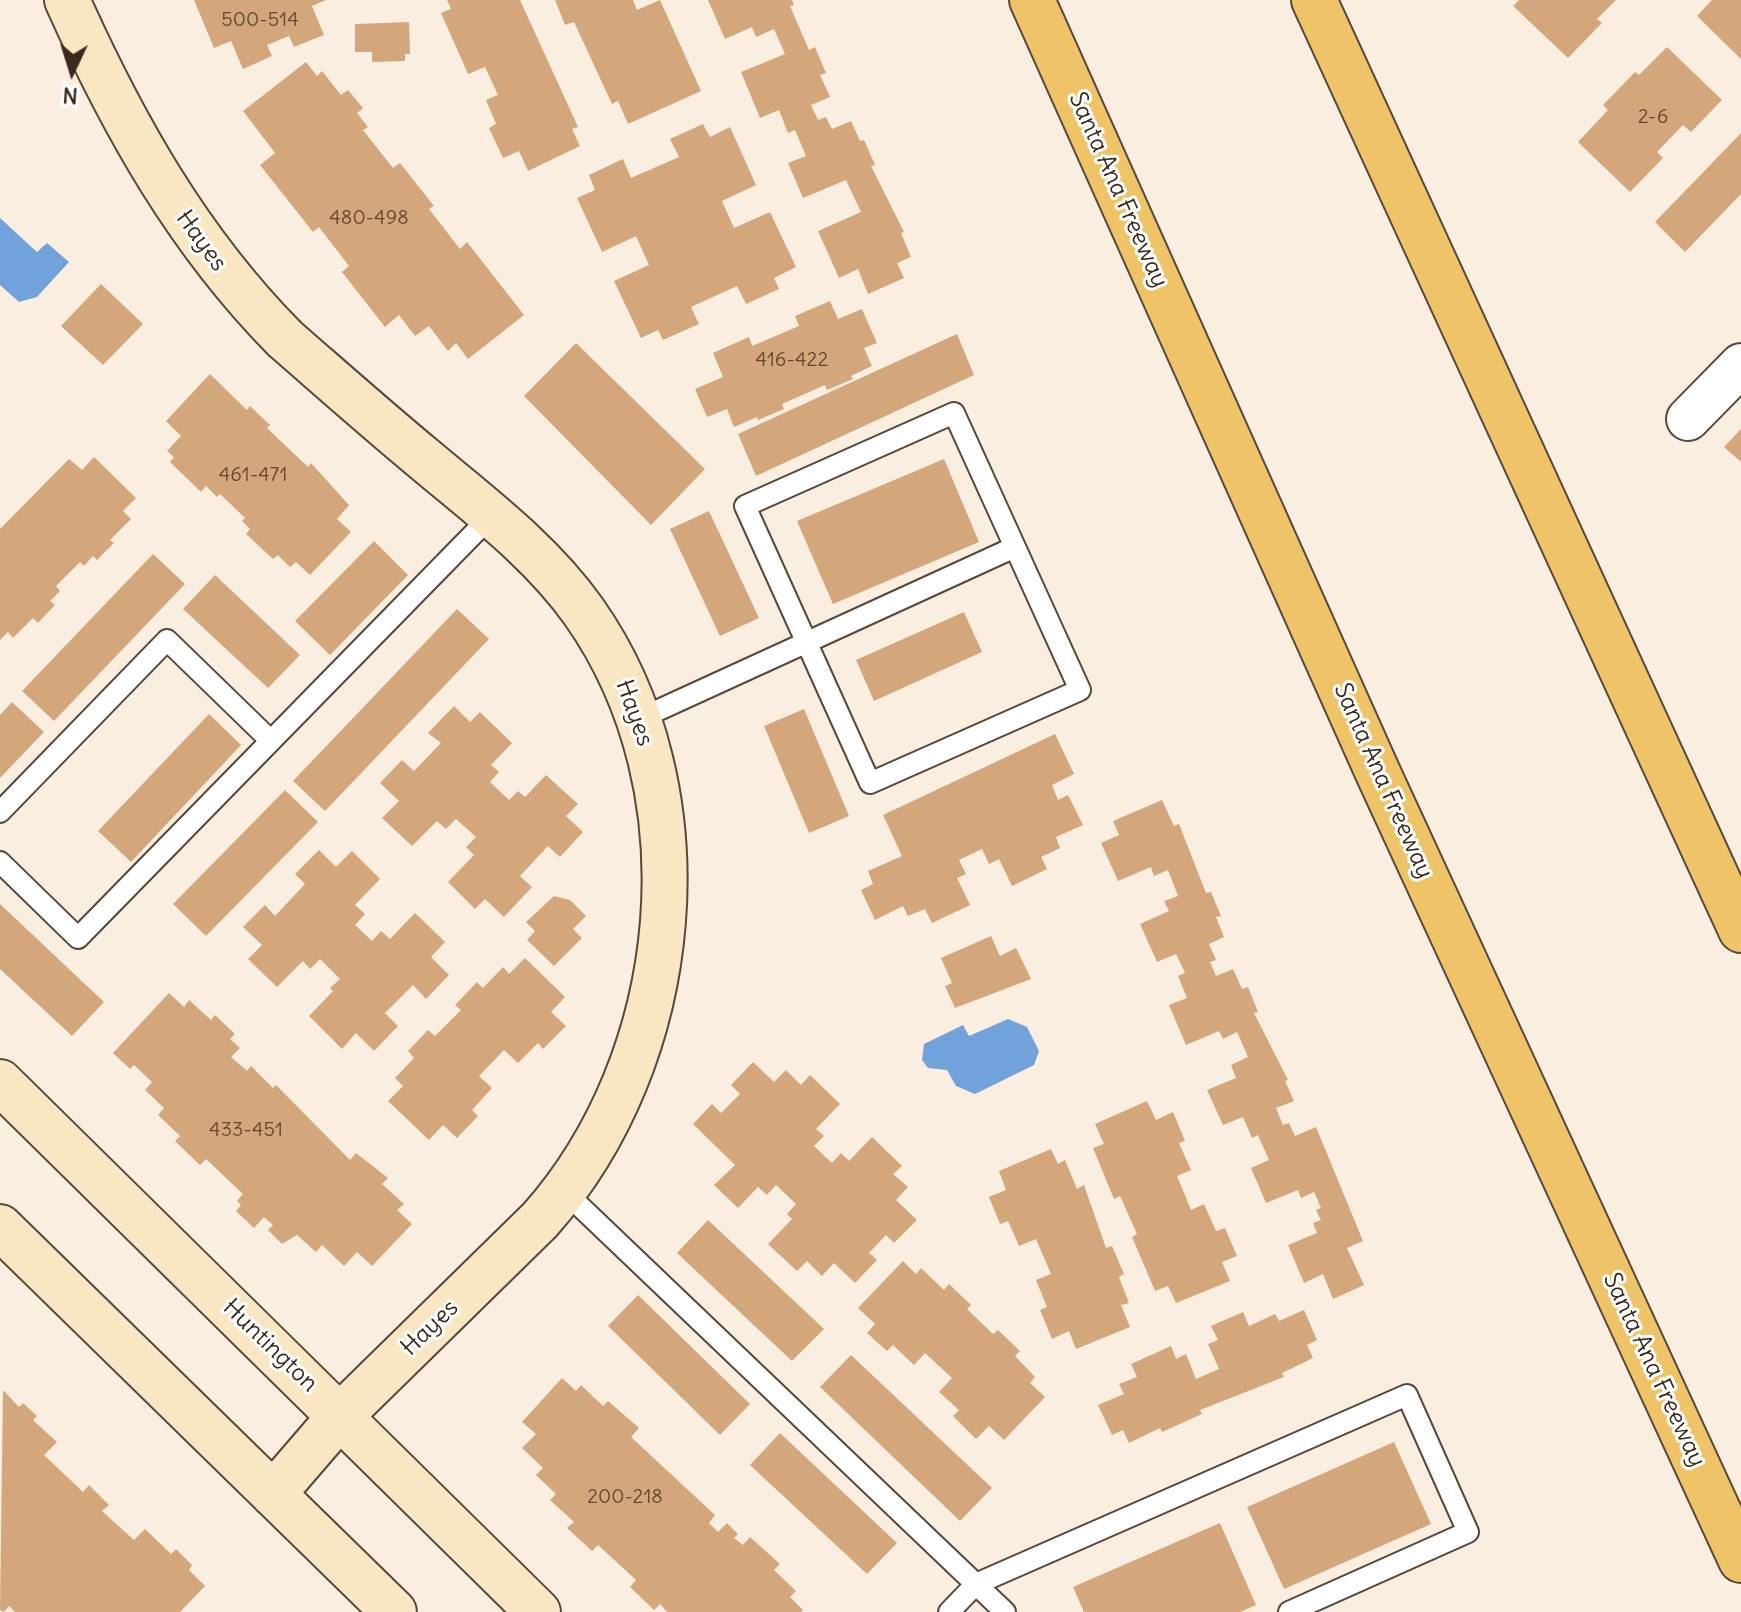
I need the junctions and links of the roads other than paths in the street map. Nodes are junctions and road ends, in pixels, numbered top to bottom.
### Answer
1 (67, 0) edge
2 (1032, 0) edge
3 (1314, 0) edge
4 (1741, 365) edge
5 (1688, 419) dead end
6 (492, 515) junction
7 (1015, 547) junction
8 (806, 643) junction
9 (639, 719) junction
10 (271, 741) junction
11 (0, 812) edge
12 (0, 862) edge
13 (1741, 930) edge
14 (0, 1082) edge
15 (565, 1192) junction
16 (0, 1227) edge
17 (341, 1415) junction
18 (273, 1494) junction
19 (1741, 1560) edge
20 (976, 1584) junction
21 (394, 1612) edge
22 (538, 1612) edge
23 (949, 1612) edge
24 (1005, 1612) edge
25 (1289, 1612) edge

1 - 6 street, Hayes
2 - 19 highway, Santa Ana Freeway
3 - 13 highway
4 - 5 street
6 - 9 street, Hayes
6 - 10 lane
7 - 8 lane
7 - 8 lane
7 - 8 lane
8 - 9 lane
9 - 15 street, Hayes
10 - 11 lane
10 - 12 lane
14 - 17 street, Huntington
15 - 17 street, Hayes
15 - 20 lane
16 - 18 street
17 - 18 street, Hayes
17 - 22 street, Huntington
18 - 21 street
20 - 23 lane
20 - 24 lane
20 - 25 lane

